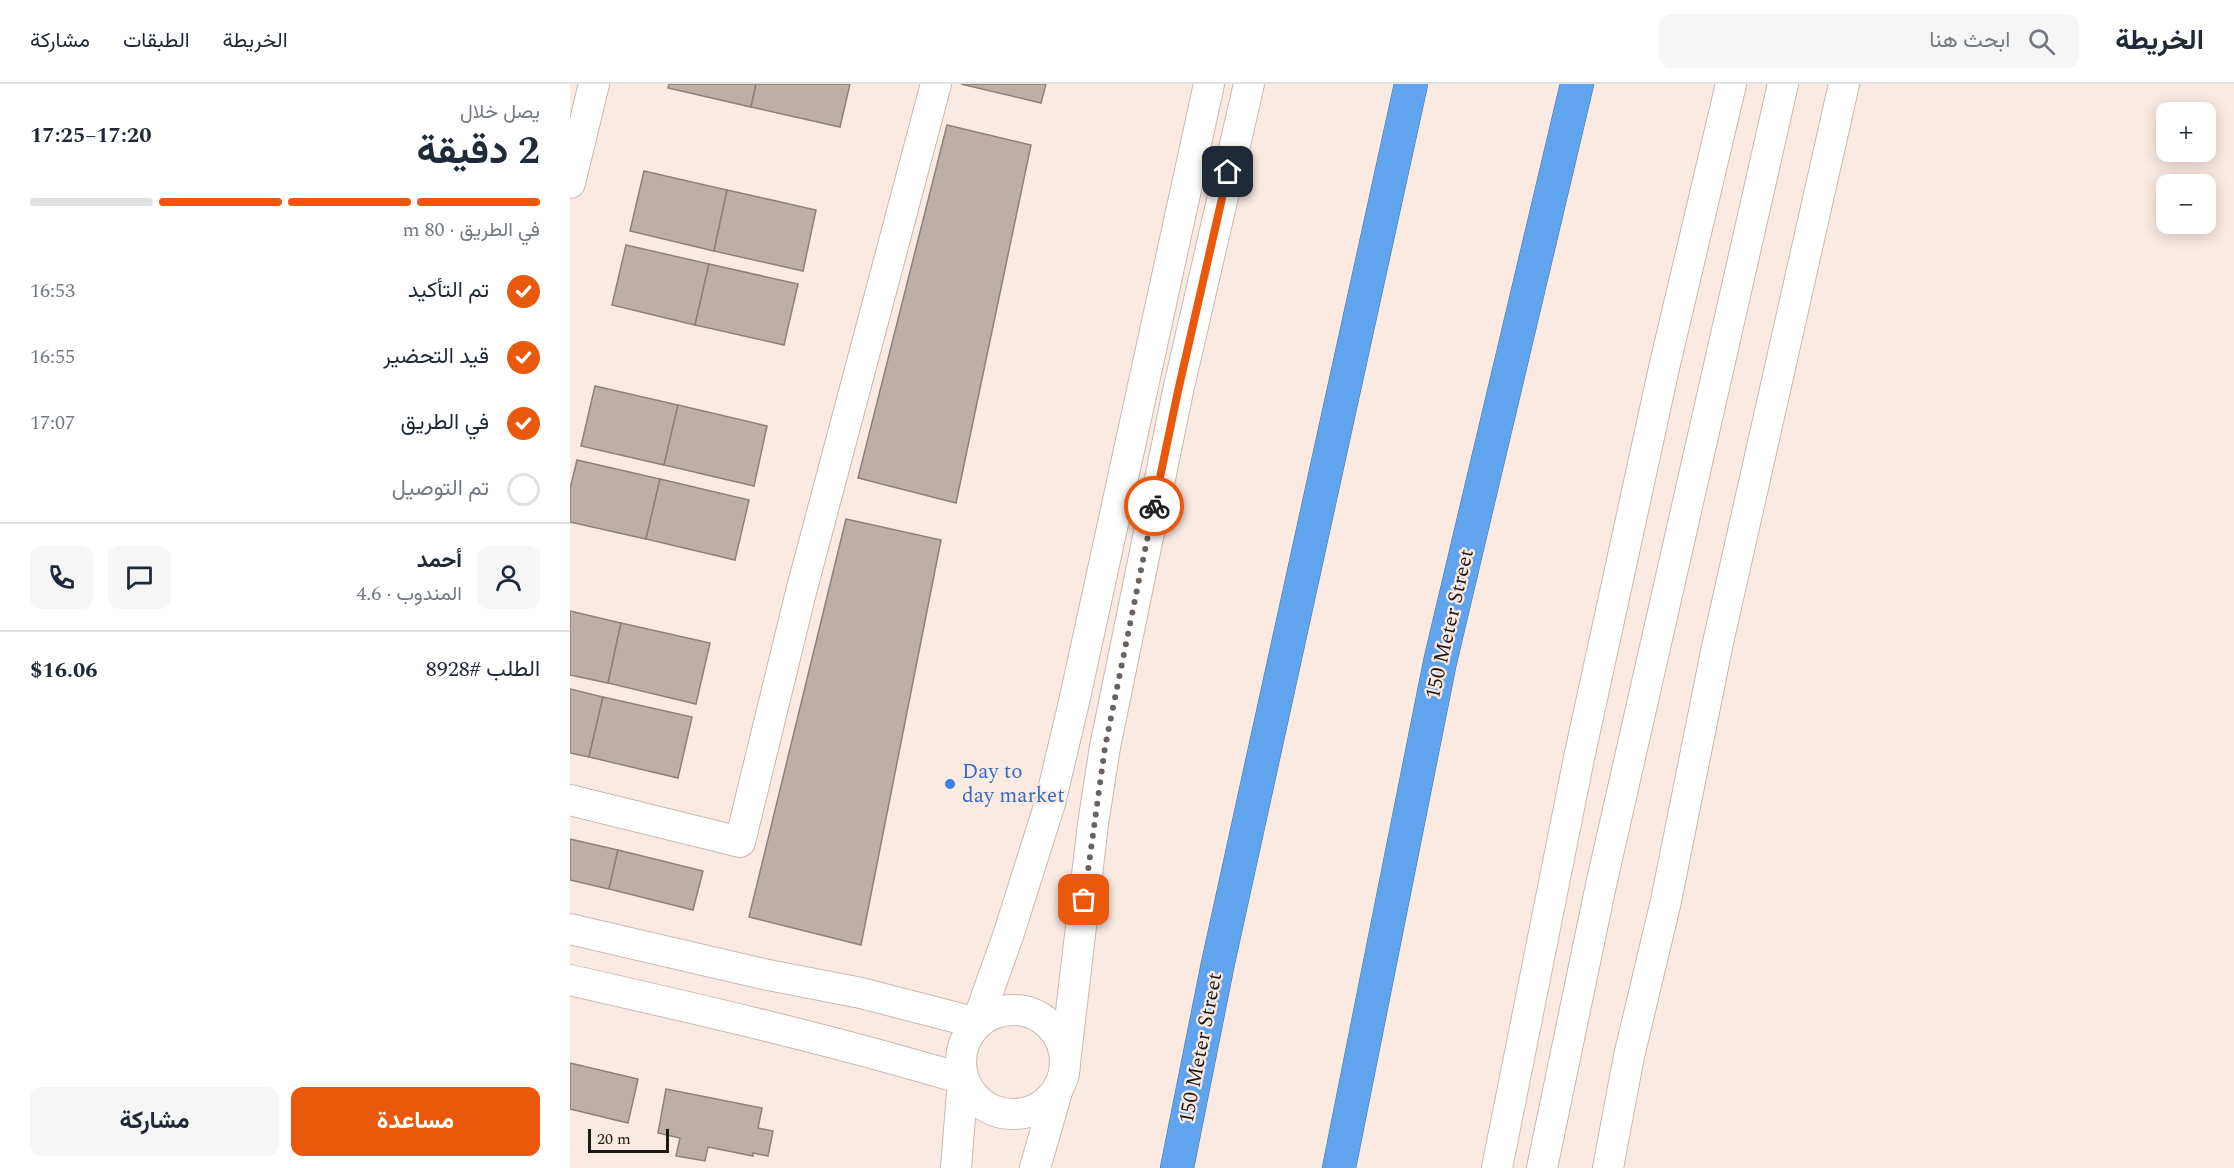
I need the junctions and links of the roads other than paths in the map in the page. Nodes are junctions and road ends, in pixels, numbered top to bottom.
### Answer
1 (594, 84) edge
2 (936, 84) edge
3 (1209, 84) edge
4 (1248, 84) edge
5 (1411, 84) edge
6 (1577, 84) edge
7 (1731, 84) edge
8 (1783, 84) edge
9 (1844, 84) edge
10 (570, 183) edge
11 (570, 800) edge
12 (570, 929) edge
13 (763, 974) junction
14 (570, 980) edge
15 (751, 1021) junction
16 (977, 1023) junction
17 (1062, 1076) junction
18 (963, 1079) junction
19 (956, 1168) edge
20 (1035, 1168) edge
21 (1177, 1168) edge
22 (1339, 1168) edge
23 (1497, 1168) edge
24 (1542, 1168) edge
25 (1608, 1168) edge

1 - 10 street
2 - 11 street
3 - 16 street
4 - 17 street
5 - 21 highway, 150 Meter Street
6 - 22 highway, 150 Meter Street
7 - 23 street
8 - 24 street
9 - 25 street
12 - 13 street
13 - 15 street
13 - 16 street
14 - 15 street
15 - 18 street
16 - 17 street
16 - 18 street
17 - 18 street
17 - 20 street
18 - 19 street

